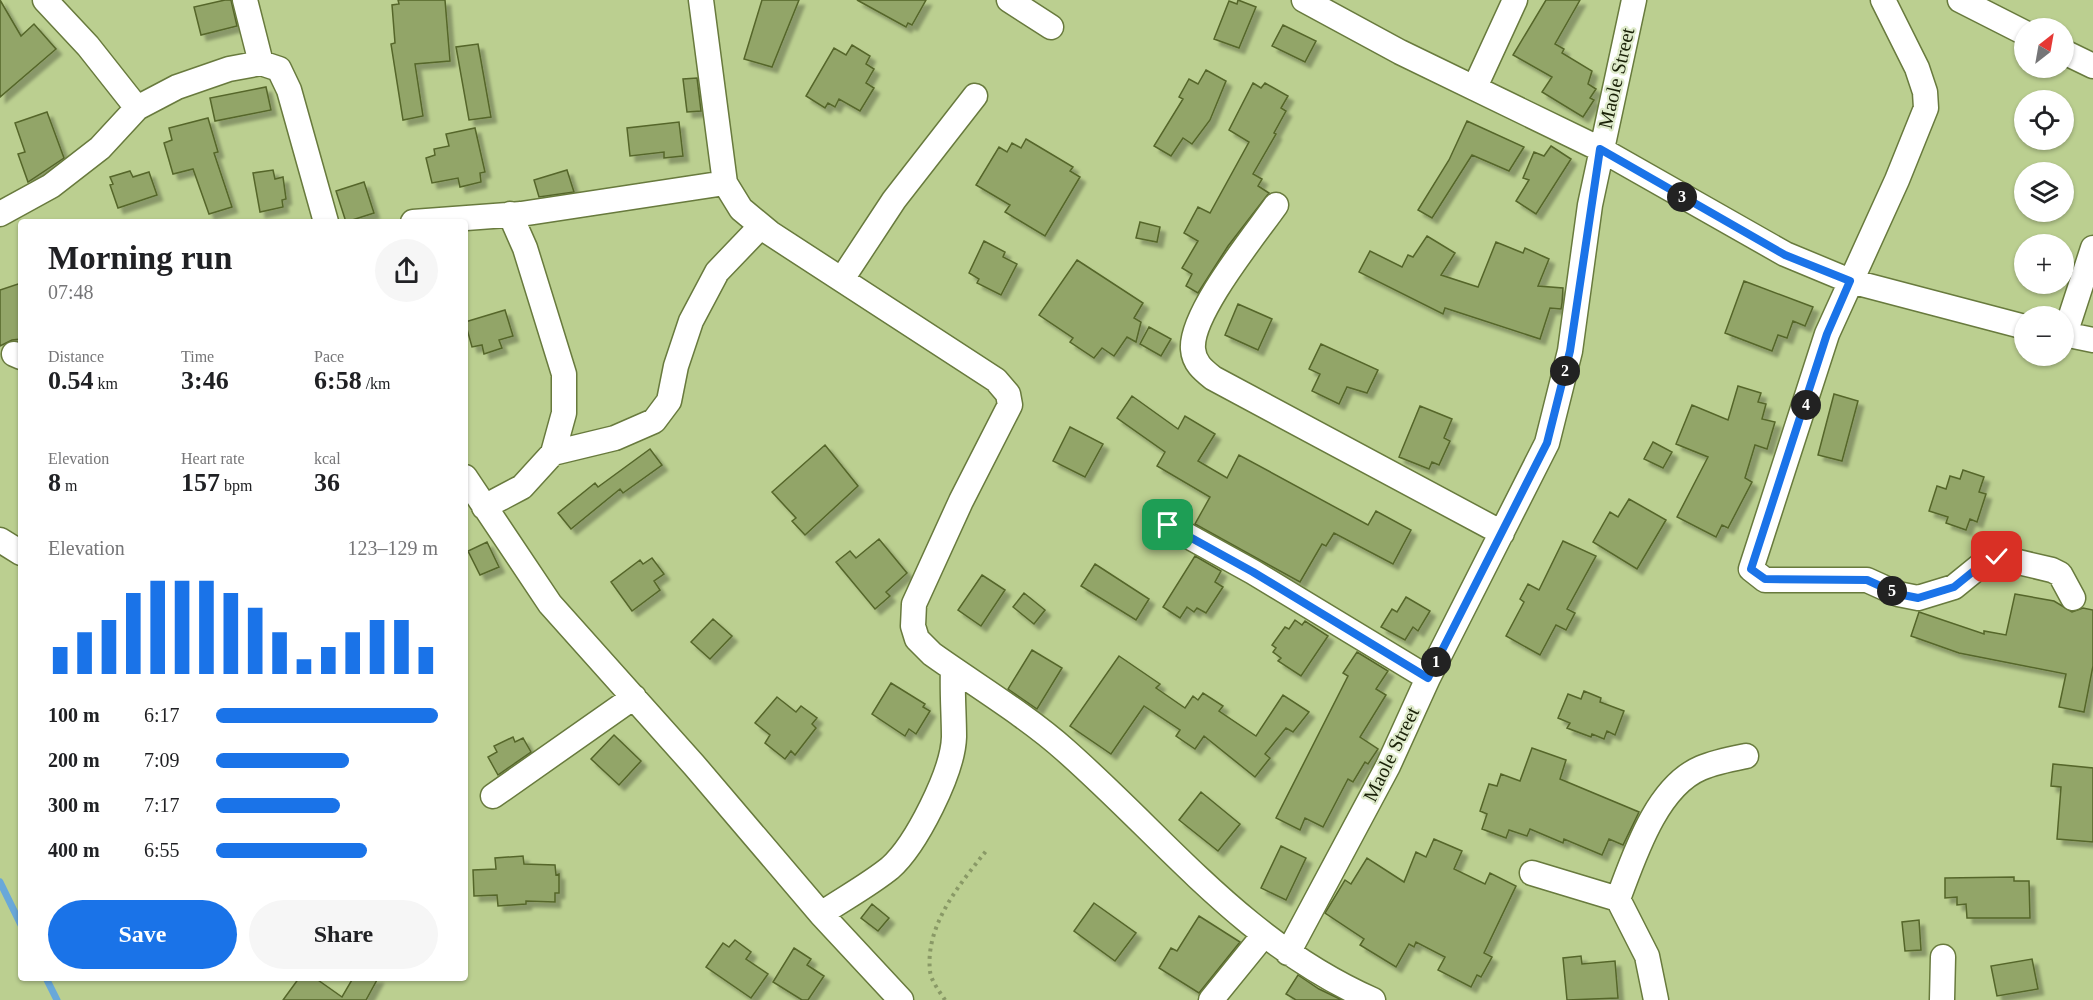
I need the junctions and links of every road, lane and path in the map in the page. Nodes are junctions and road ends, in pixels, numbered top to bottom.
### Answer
1 (45, 0) edge
2 (245, 0) edge
3 (701, 0) edge
4 (1009, 0) edge
5 (1304, 0) edge
6 (1515, 0) edge
7 (1634, 0) edge
8 (1883, 0) edge
9 (1960, 0) edge
10 (1052, 27) dead end
11 (2014, 27) edge
12 (2074, 56) edge
13 (261, 63) junction
14 (2093, 66) edge
15 (1475, 87) junction
16 (975, 96) dead end
17 (137, 108) junction
18 (1600, 149) junction
19 (725, 183) junction
20 (1276, 205) dead end
21 (0, 214) edge
22 (510, 214) junction
23 (325, 219) edge
24 (449, 219) edge
25 (761, 226) junction
26 (2093, 248) edge
27 (842, 279) junction
28 (1850, 281) junction
29 (2073, 306) edge
30 (2014, 324) edge
31 (2074, 336) edge
32 (2093, 340) edge
33 (552, 453) junction
34 (468, 482) edge
35 (484, 507) junction
36 (1168, 525) dead end
37 (1502, 533) junction
38 (0, 540) edge
39 (18, 550) edge
40 (2073, 598) dead end
41 (953, 669) junction
42 (1428, 678) junction
43 (634, 697) junction
44 (1746, 756) dead end
45 (493, 796) dead end
46 (986, 850) dead end
47 (1532, 873) dead end
48 (1618, 899) junction
49 (821, 914) junction
50 (1263, 936) junction
51 (1288, 953) junction
52 (1943, 957) dead end
53 (901, 1000) edge
54 (945, 1000) edge
55 (1211, 1000) edge
56 (1373, 1000) edge
57 (1656, 1000) edge
58 (1942, 1000) edge

1 - 17 street
2 - 13 street
3 - 19 street
4 - 10 street
5 - 15 street
6 - 15 street
7 - 18 street, Maole Street
8 - 28 street
9 - 11 street
12 - 14 street
13 - 17 street
13 - 23 street
15 - 18 street
16 - 27 street
17 - 21 street
18 - 28 street
18 - 37 street, Maole Street
19 - 22 street
19 - 25 street
20 - 37 street
22 - 24 street
22 - 33 street
25 - 27 street
25 - 33 street
26 - 29 street
27 - 41 street
28 - 30 street
28 - 40 street
31 - 32 street
33 - 35 street
34 - 35 street
35 - 43 street
36 - 42 street
37 - 42 street, Maole Street
38 - 39 street
41 - 49 street
41 - 50 street
42 - 51 street, Maole Street
43 - 45 street
43 - 49 street
44 - 48 street
46 - 54 path
47 - 48 street
48 - 57 street
49 - 53 street
50 - 51 street
50 - 55 street
51 - 56 street
52 - 58 street

